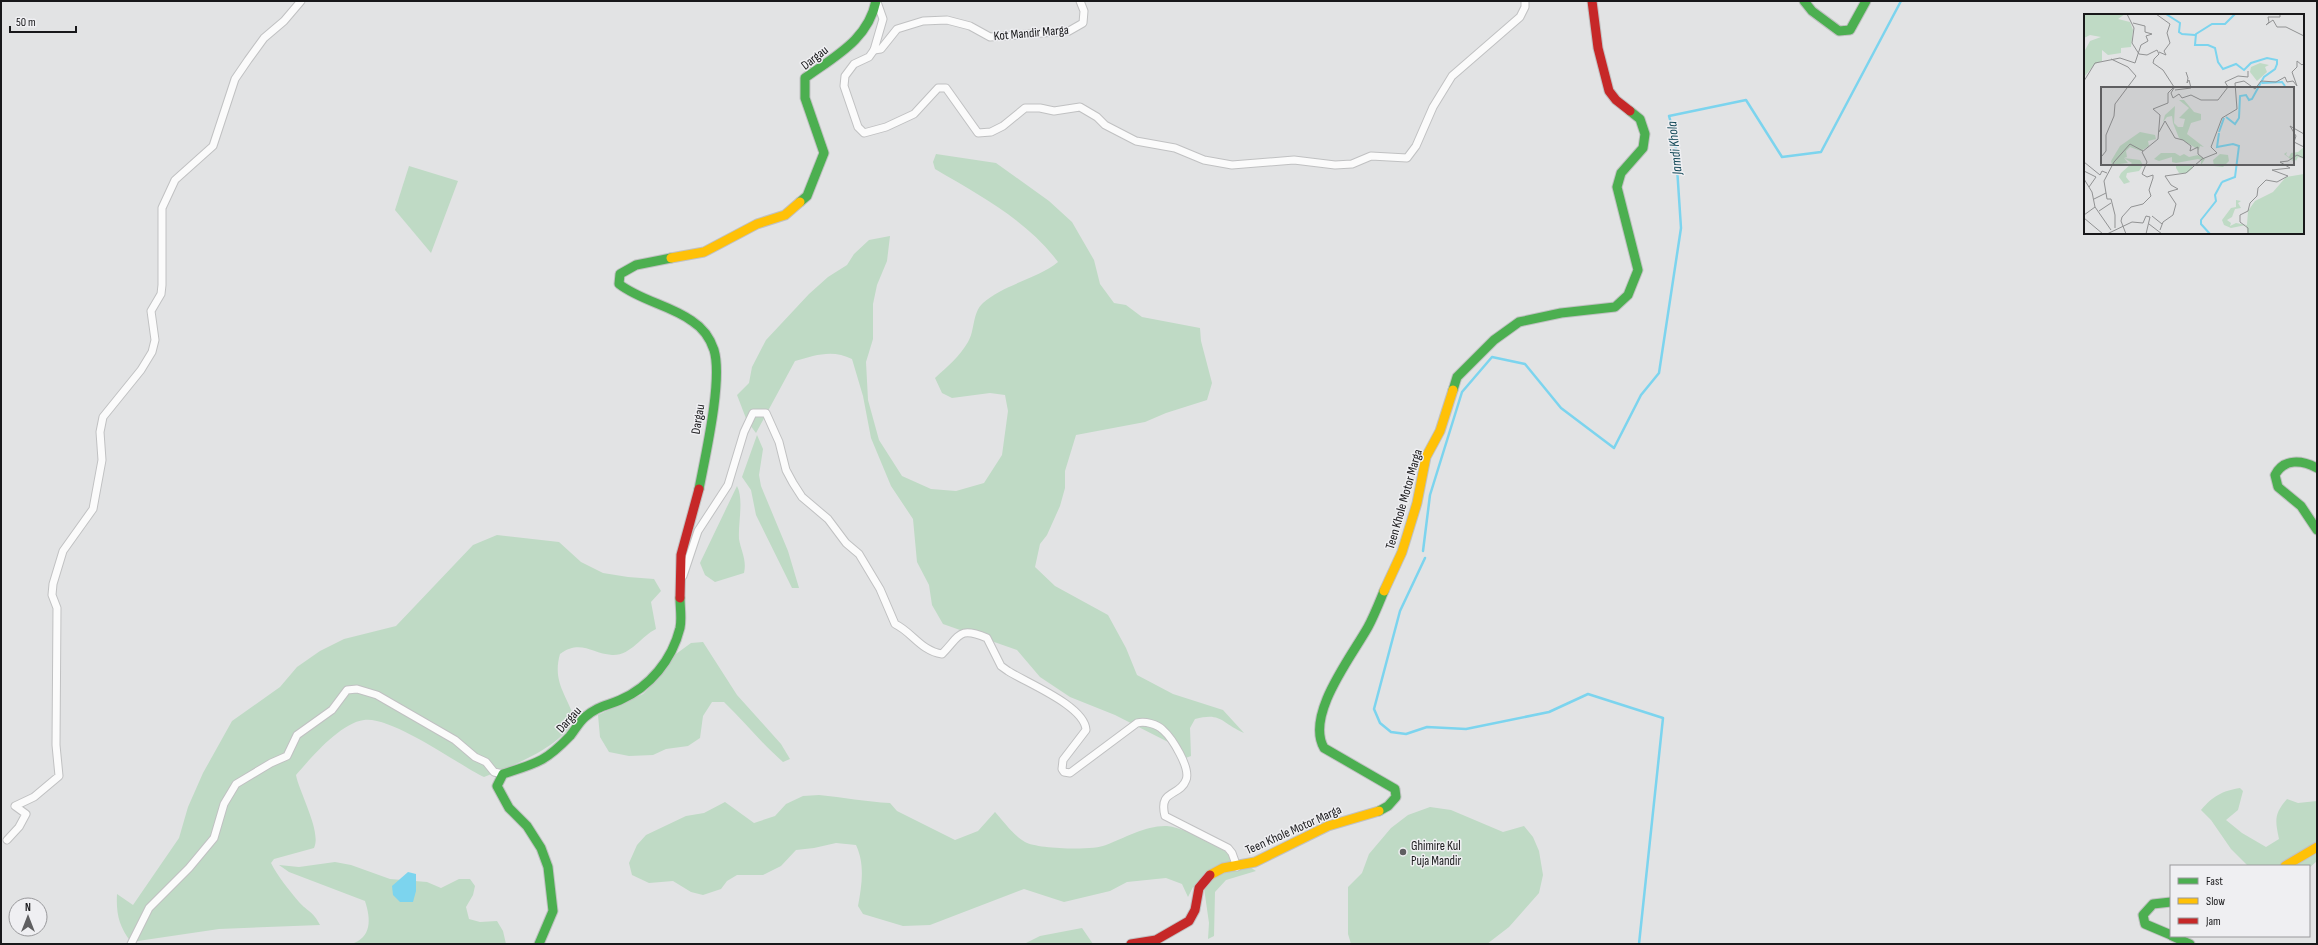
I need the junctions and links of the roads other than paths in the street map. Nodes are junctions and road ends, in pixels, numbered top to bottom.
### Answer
1 (301, 1) edge
2 (1080, 1) edge
3 (1525, 1) edge
4 (1592, 1) edge
5 (1804, 1) edge
6 (1866, 1) edge
7 (876, 2) edge
8 (874, 50) junction
9 (2317, 468) edge
10 (2317, 530) edge
11 (681, 581) junction
12 (503, 774) junction
13 (7, 840) dead end
14 (2317, 847) edge
15 (2287, 865) edge
16 (1237, 866) junction
17 (2170, 902) edge
18 (2170, 935) edge
19 (2174, 937) edge
20 (131, 944) edge
21 (540, 944) edge
22 (1131, 944) edge
23 (2190, 944) edge

1 - 13 street
2 - 8 street, Kot Mandir Marga
3 - 8 street
4 - 16 street, Teen Khole Motor Marga
5 - 6 street
7 - 8 street
7 - 11 street, Dargau
9 - 10 street
11 - 12 street, Dargau
11 - 16 street
12 - 20 street
12 - 21 street
14 - 15 street
16 - 22 street, Teen Khole Motor Marga
17 - 18 street
19 - 23 street

